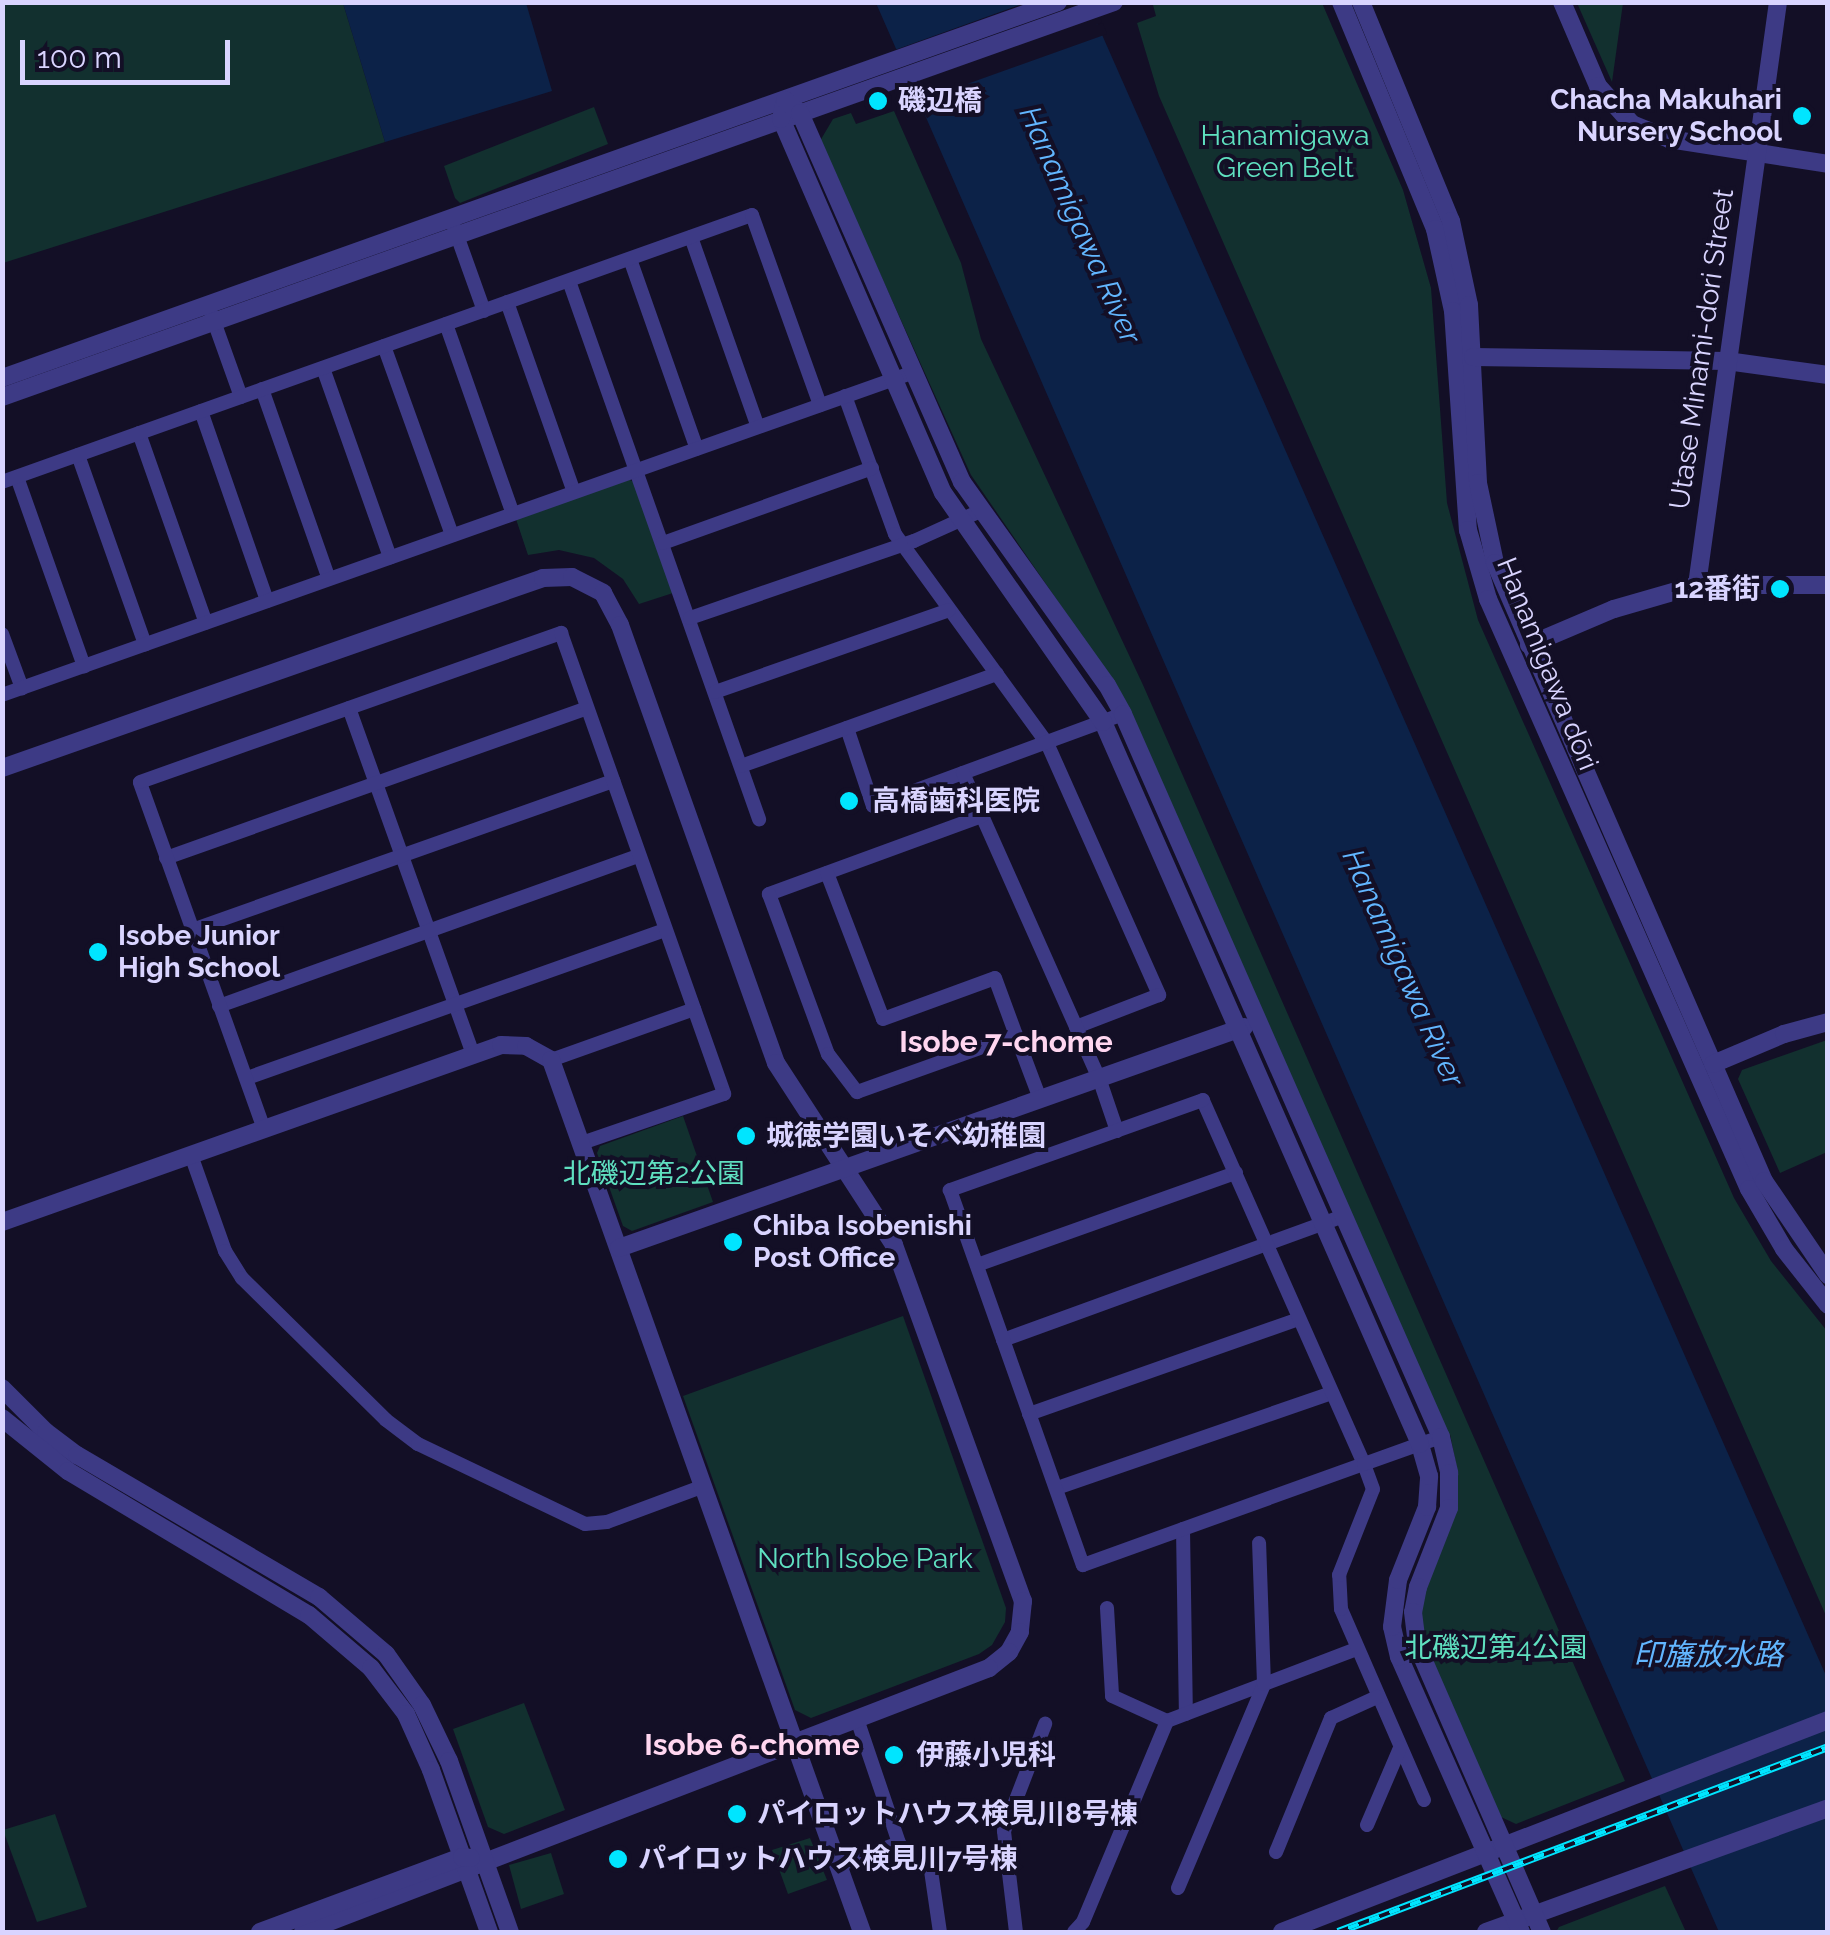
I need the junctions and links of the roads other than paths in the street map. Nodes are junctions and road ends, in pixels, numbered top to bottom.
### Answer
1 (1058, 2) edge
2 (1114, 2) edge
3 (1341, 2) edge
4 (1361, 2) edge
5 (1562, 2) edge
6 (1778, 2) edge
7 (870, 80) junction
8 (784, 100) junction
9 (800, 112) junction
10 (781, 119) junction
11 (1758, 153) junction
12 (1828, 164) edge
13 (454, 227) junction
14 (691, 237) junction
15 (630, 259) junction
16 (569, 280) junction
17 (507, 302) junction
18 (484, 311) junction
19 (211, 313) junction
20 (446, 324) junction
21 (384, 346) junction
22 (1472, 357) junction
23 (1728, 361) junction
24 (323, 368) junction
25 (914, 372) junction
26 (1828, 375) edge
27 (2, 378) edge
28 (894, 379) junction
29 (262, 390) junction
30 (846, 396) junction
31 (2, 397) edge
32 (240, 397) junction
33 (820, 405) junction
34 (200, 412) junction
35 (758, 427) junction
36 (140, 433) junction
37 (697, 448) junction
38 (78, 455) junction
39 (872, 468) junction
40 (636, 470) junction
41 (10, 479) edge
42 (574, 492) junction
43 (980, 511) junction
44 (513, 514) junction
45 (961, 521) junction
46 (452, 536) junction
47 (663, 542) junction
48 (902, 544) junction
49 (390, 557) junction
50 (328, 579) junction
51 (1697, 585) junction
52 (1828, 585) edge
53 (268, 601) junction
54 (949, 610) junction
55 (690, 618) junction
56 (206, 623) junction
57 (2, 634) edge
58 (145, 644) junction
59 (1529, 645) junction
60 (84, 666) junction
61 (997, 674) junction
62 (22, 688) junction
63 (716, 692) junction
64 (2, 695) edge
65 (349, 708) junction
66 (587, 708) junction
67 (1122, 714) junction
68 (1103, 722) junction
69 (847, 728) junction
70 (1047, 743) junction
71 (741, 766) junction
72 (2, 768) edge
73 (963, 773) junction
74 (613, 781) junction
75 (376, 783) junction
76 (982, 816) junction
77 (759, 818) dead end
78 (402, 856) junction
79 (640, 856) junction
80 (166, 858) junction
81 (827, 873) junction
82 (192, 930) junction
83 (666, 930) junction
84 (429, 931) junction
85 (455, 1004) junction
86 (219, 1006) junction
87 (694, 1009) junction
88 (1259, 1022) junction
89 (1828, 1022) edge
90 (1076, 1027) junction
91 (1237, 1029) junction
92 (1016, 1035) junction
93 (473, 1054) junction
94 (551, 1060) junction
95 (1713, 1064) junction
96 (248, 1078) junction
97 (1100, 1078) junction
98 (1040, 1099) junction
99 (264, 1129) junction
100 (1116, 1131) junction
101 (582, 1143) junction
102 (190, 1155) junction
103 (844, 1168) junction
104 (1236, 1173) junction
105 (1343, 1216) junction
106 (2, 1222) edge
107 (1322, 1225) junction
108 (1268, 1246) junction
109 (619, 1248) junction
110 (977, 1265) junction
111 (1828, 1275) edge
112 (1828, 1305) edge
113 (1299, 1319) junction
114 (1004, 1340) junction
115 (2, 1388) edge
116 (1332, 1393) junction
117 (1029, 1414) junction
118 (2, 1418) edge
119 (1441, 1437) junction
120 (1420, 1444) junction
121 (1364, 1464) junction
122 (704, 1486) junction
123 (1057, 1488) junction
124 (1183, 1529) junction
125 (1259, 1543) dead end
126 (1107, 1608) dead end
127 (1358, 1649) junction
128 (1264, 1684) junction
129 (1377, 1698) junction
130 (1186, 1714) junction
131 (856, 1719) junction
132 (1828, 1720) edge
133 (1166, 1721) junction
134 (1045, 1724) dead end
135 (796, 1742) junction
136 (1400, 1748) junction
137 (1424, 1800) dead end
138 (1828, 1808) edge
139 (1368, 1825) dead end
140 (1503, 1846) junction
141 (1276, 1852) dead end
142 (1484, 1854) junction
143 (928, 1857) dead end
144 (484, 1861) junction
145 (465, 1865) junction
146 (839, 1865) junction
147 (1178, 1888) dead end
148 (1538, 1924) edge
149 (1518, 1927) edge
150 (260, 1932) edge
151 (303, 1932) edge
152 (490, 1932) edge
153 (510, 1932) edge
154 (862, 1932) edge
155 (940, 1932) edge
156 (1016, 1932) edge
157 (1074, 1932) edge
158 (1282, 1932) edge
159 (1486, 1932) edge

1 - 7 street
2 - 7 street
3 - 112 street, Hanamigawa dōri
4 - 22 street, Hanamigawa dōri
5 - 11 street
6 - 11 street, Utase Minami-dori Street
7 - 8 street
7 - 9 street
8 - 9 street
8 - 10 street
8 - 13 street
9 - 10 street
9 - 25 street
10 - 13 street
10 - 28 street
11 - 12 street
11 - 23 street, Utase Minami-dori Street
13 - 18 street
13 - 19 street
14 - 15 street
14 - 33 street
14 - 35 street
15 - 16 street
15 - 37 street
16 - 17 street
16 - 40 street
17 - 18 street
17 - 42 street
18 - 20 street
19 - 27 street
19 - 31 street
19 - 32 street
20 - 21 street
20 - 44 street
21 - 24 street
21 - 46 street
22 - 23 street
22 - 59 street, Hanamigawa dōri
23 - 26 street
23 - 51 street, Utase Minami-dori Street
24 - 29 street
24 - 49 street
25 - 28 street
25 - 43 street
28 - 30 street
28 - 45 street
29 - 32 street
29 - 50 street
30 - 33 street
30 - 39 street
32 - 34 street
33 - 35 street
34 - 36 street
34 - 53 street
35 - 37 street
36 - 38 street
36 - 56 street
37 - 40 street
38 - 41 street
38 - 58 street
39 - 47 street
39 - 48 street
40 - 42 street
40 - 47 street
41 - 60 street
42 - 44 street
43 - 45 street
43 - 67 street
44 - 46 street
45 - 48 street
45 - 68 street
46 - 49 street
47 - 55 street
48 - 54 street
48 - 55 street
49 - 50 street
50 - 53 street
51 - 52 street
51 - 59 street
53 - 56 street
54 - 61 street
54 - 63 street
55 - 63 street
56 - 58 street
57 - 62 street
58 - 60 street
59 - 95 street, Hanamigawa dōri
60 - 62 street
61 - 69 street
61 - 70 street
62 - 64 street
63 - 71 street
65 - 66 street
65 - 75 street
65 - 80 street
66 - 74 street
66 - 75 street
67 - 68 street
67 - 88 street
68 - 70 street
68 - 91 street
69 - 71 street
69 - 73 street
70 - 73 street
70 - 90 street
71 - 77 street
72 - 103 street
73 - 76 street
74 - 78 street
74 - 79 street
75 - 78 street
75 - 80 street
76 - 81 street
76 - 90 street
78 - 82 street
78 - 84 street
79 - 83 street
79 - 84 street
80 - 82 street
81 - 92 street
81 - 92 street
82 - 86 street
83 - 85 street
83 - 87 street
84 - 85 street
84 - 86 street
85 - 93 street
85 - 96 street
86 - 96 street
87 - 94 street
87 - 101 street
88 - 91 street
88 - 105 street
89 - 95 street
90 - 97 street
91 - 97 street
91 - 107 street
92 - 98 street
93 - 94 street
93 - 99 street
94 - 101 street
95 - 111 street, Hanamigawa dōri
96 - 99 street
97 - 98 street
97 - 100 street
98 - 103 street
99 - 102 street
100 - 104 street
100 - 110 street
101 - 109 street
102 - 106 street
102 - 122 street
103 - 109 street
103 - 131 street
104 - 108 street
104 - 110 street
105 - 107 street
105 - 119 street
107 - 108 street
107 - 120 street
108 - 113 street
108 - 114 street
109 - 122 street
110 - 114 street
113 - 116 street
113 - 117 street
114 - 117 street
115 - 144 street
116 - 121 street
116 - 123 street
117 - 123 street
118 - 145 street
119 - 120 street
119 - 140 street
120 - 121 street
120 - 142 street
121 - 124 street
121 - 127 street
122 - 135 street
123 - 124 street
124 - 130 street
125 - 128 street
126 - 133 street
127 - 128 street
127 - 129 street
128 - 130 street
128 - 147 street
129 - 136 street
129 - 141 street
130 - 133 street
131 - 135 street
131 - 146 street
132 - 140 street
133 - 157 street
134 - 156 street
135 - 144 street
135 - 146 street
136 - 137 street
136 - 139 street
138 - 148 street
140 - 142 street
140 - 148 street
142 - 149 street
142 - 158 street
143 - 155 street
144 - 145 street
144 - 153 street
145 - 150 street
145 - 151 street
145 - 152 street
146 - 154 street
148 - 149 street
149 - 159 street

